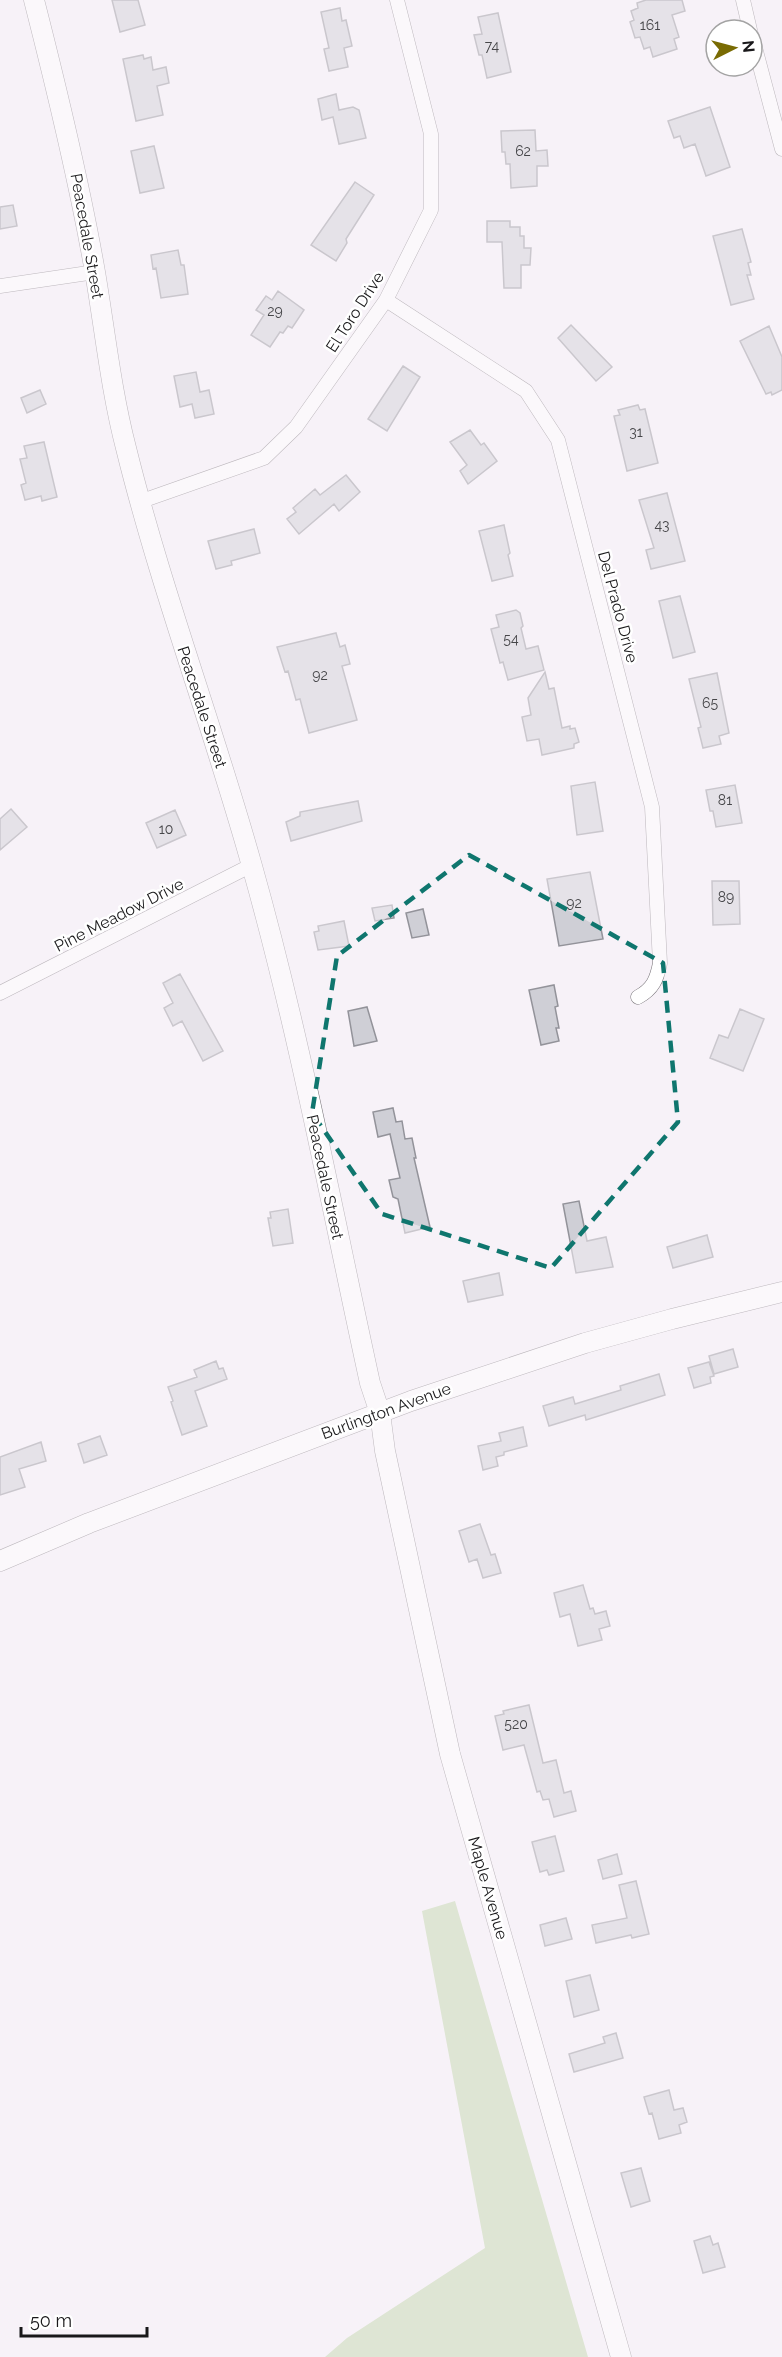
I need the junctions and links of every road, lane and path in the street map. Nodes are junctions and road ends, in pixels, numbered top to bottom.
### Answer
1 (34, 0) edge
2 (397, 0) edge
3 (742, 0) edge
4 (747, 18) edge
5 (763, 78) edge
6 (782, 149) edge
7 (95, 272) junction
8 (0, 286) edge
9 (386, 300) junction
10 (139, 502) junction
11 (252, 865) junction
12 (0, 993) edge
13 (638, 998) dead end
14 (782, 1292) edge
15 (380, 1413) junction
16 (0, 1561) edge
17 (621, 2357) edge

1 - 7 main road, Peacedale Street
2 - 9 street, El Toro Drive
3 - 4 street
5 - 6 street
7 - 8 street
7 - 10 main road, Peacedale Street
9 - 10 street, El Toro Drive
9 - 13 street, Del Prado Drive
10 - 11 main road, Peacedale Street
11 - 12 street, Pine Meadow Drive
11 - 15 main road, Peacedale Street
14 - 15 main road, Burlington Avenue
15 - 16 main road, Burlington Avenue
15 - 17 main road, Maple Avenue

